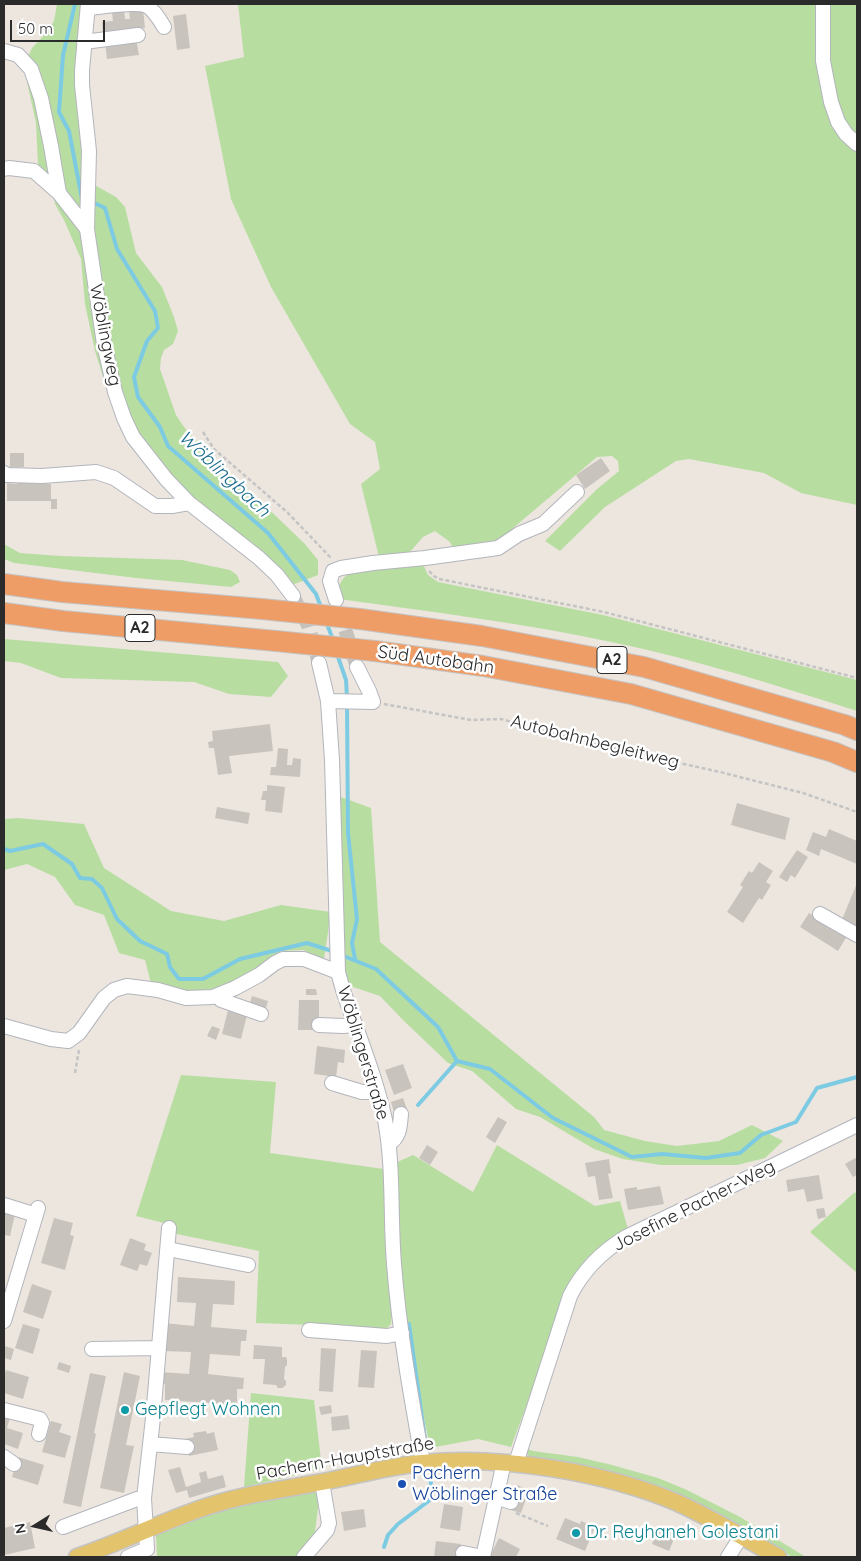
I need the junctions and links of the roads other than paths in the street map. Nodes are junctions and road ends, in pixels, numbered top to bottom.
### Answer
1 (823, 4) edge
2 (88, 6) edge
3 (164, 27) dead end
4 (138, 35) dead end
5 (84, 42) junction
6 (4, 51) edge
7 (857, 144) edge
8 (4, 169) edge
9 (59, 193) junction
10 (87, 229) junction
11 (4, 473) edge
12 (577, 492) dead end
13 (189, 503) junction
14 (4, 584) edge
15 (293, 596) tunnel mouth
16 (336, 600) tunnel mouth
17 (4, 613) edge
18 (319, 663) tunnel mouth
19 (357, 667) tunnel mouth
20 (330, 701) junction
21 (857, 730) edge
22 (857, 762) edge
23 (820, 914) dead end
24 (857, 935) edge
25 (338, 967) junction
26 (219, 995) junction
27 (261, 1014) dead end
28 (319, 1025) dead end
29 (354, 1025) junction
30 (4, 1026) edge
31 (332, 1083) dead end
32 (377, 1092) junction
33 (401, 1114) dead end
34 (857, 1125) edge
35 (388, 1143) junction
36 (4, 1205) edge
37 (169, 1228) dead end
38 (168, 1249) junction
39 (248, 1265) dead end
40 (4, 1321) edge
41 (309, 1330) dead end
42 (402, 1333) junction
43 (159, 1348) junction
44 (92, 1349) dead end
45 (4, 1410) edge
46 (39, 1434) dead end
47 (150, 1444) junction
48 (187, 1447) dead end
49 (510, 1462) junction
50 (422, 1463) junction
51 (322, 1482) junction
52 (144, 1498) junction
53 (495, 1500) junction
54 (511, 1502) dead end
55 (63, 1527) dead end
56 (146, 1530) junction
57 (742, 1535) junction
58 (463, 1553) dead end
59 (77, 1557) edge
60 (128, 1557) edge
61 (304, 1557) edge
62 (483, 1557) edge
63 (728, 1557) edge
64 (778, 1557) edge

1 - 7 street
2 - 3 street
2 - 5 street, Wöblingweg
4 - 5 street
5 - 10 street, Wöblingweg
6 - 9 street
8 - 9 street
9 - 10 street
10 - 13 street, Wöblingweg
11 - 13 street
12 - 16 street
13 - 15 street, Wöblingweg
14 - 21 highway, Süd Autobahn / A2, bridge
17 - 22 highway, Süd Autobahn / A2, bridge
18 - 20 street
19 - 20 street
20 - 25 street, Wöblingerstraße
23 - 24 street
25 - 26 street
25 - 29 street, Wöblingerstraße
26 - 27 street
26 - 30 street
28 - 29 street
29 - 32 street, Wöblingerstraße
31 - 32 street
32 - 35 street, Wöblingerstraße
33 - 35 street
34 - 49 street, Josefine Pacher-Weg
35 - 42 street, Wöblingerstraße
36 - 40 street
37 - 38 street
38 - 39 street
38 - 43 street
41 - 42 street
42 - 50 street, Wöblingerstraße
43 - 44 street
43 - 47 street
45 - 46 street
47 - 48 street
47 - 52 street
49 - 50 main road, Pachern-Hauptstraße
49 - 53 street, Josefine Pacher-Weg
49 - 57 main road, Pachern-Hauptstraße
50 - 51 main road, Pachern-Hauptstraße
51 - 56 main road, Pachern-Hauptstraße
51 - 61 street
52 - 55 street
52 - 56 street
53 - 54 street
53 - 62 street, Josefine Pacher-Weg
56 - 59 main road, Pachern-Hauptstraße
56 - 60 street
57 - 63 street
57 - 64 main road, Pachern-Hauptstraße
58 - 62 street

